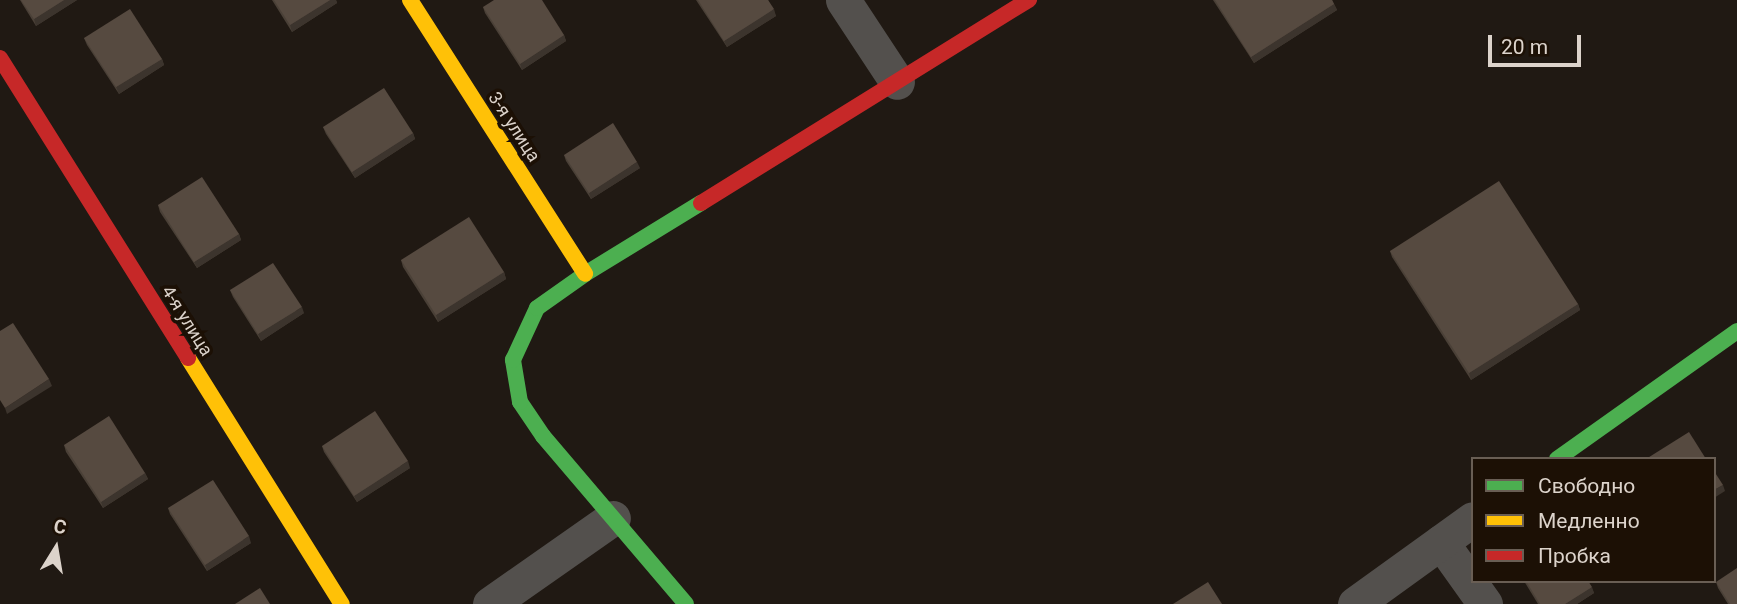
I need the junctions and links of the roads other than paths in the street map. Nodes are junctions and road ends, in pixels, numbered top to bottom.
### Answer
1 (410, 0) edge
2 (843, 0) edge
3 (1029, 0) edge
4 (0, 58) edge
5 (897, 82) junction
6 (585, 274) junction
7 (1737, 331) edge
8 (1560, 457) edge
9 (613, 518) junction
10 (1471, 520) edge
11 (1441, 542) junction
12 (342, 604) edge
13 (490, 604) edge
14 (686, 604) edge
15 (1355, 604) edge
16 (1485, 604) edge

1 - 6 street, 3-я улица
2 - 5 street
3 - 5 street
4 - 12 street, 4-я улица
5 - 6 street
6 - 9 street
7 - 8 street
9 - 13 street
9 - 14 street
10 - 11 street
11 - 15 street
11 - 16 street

